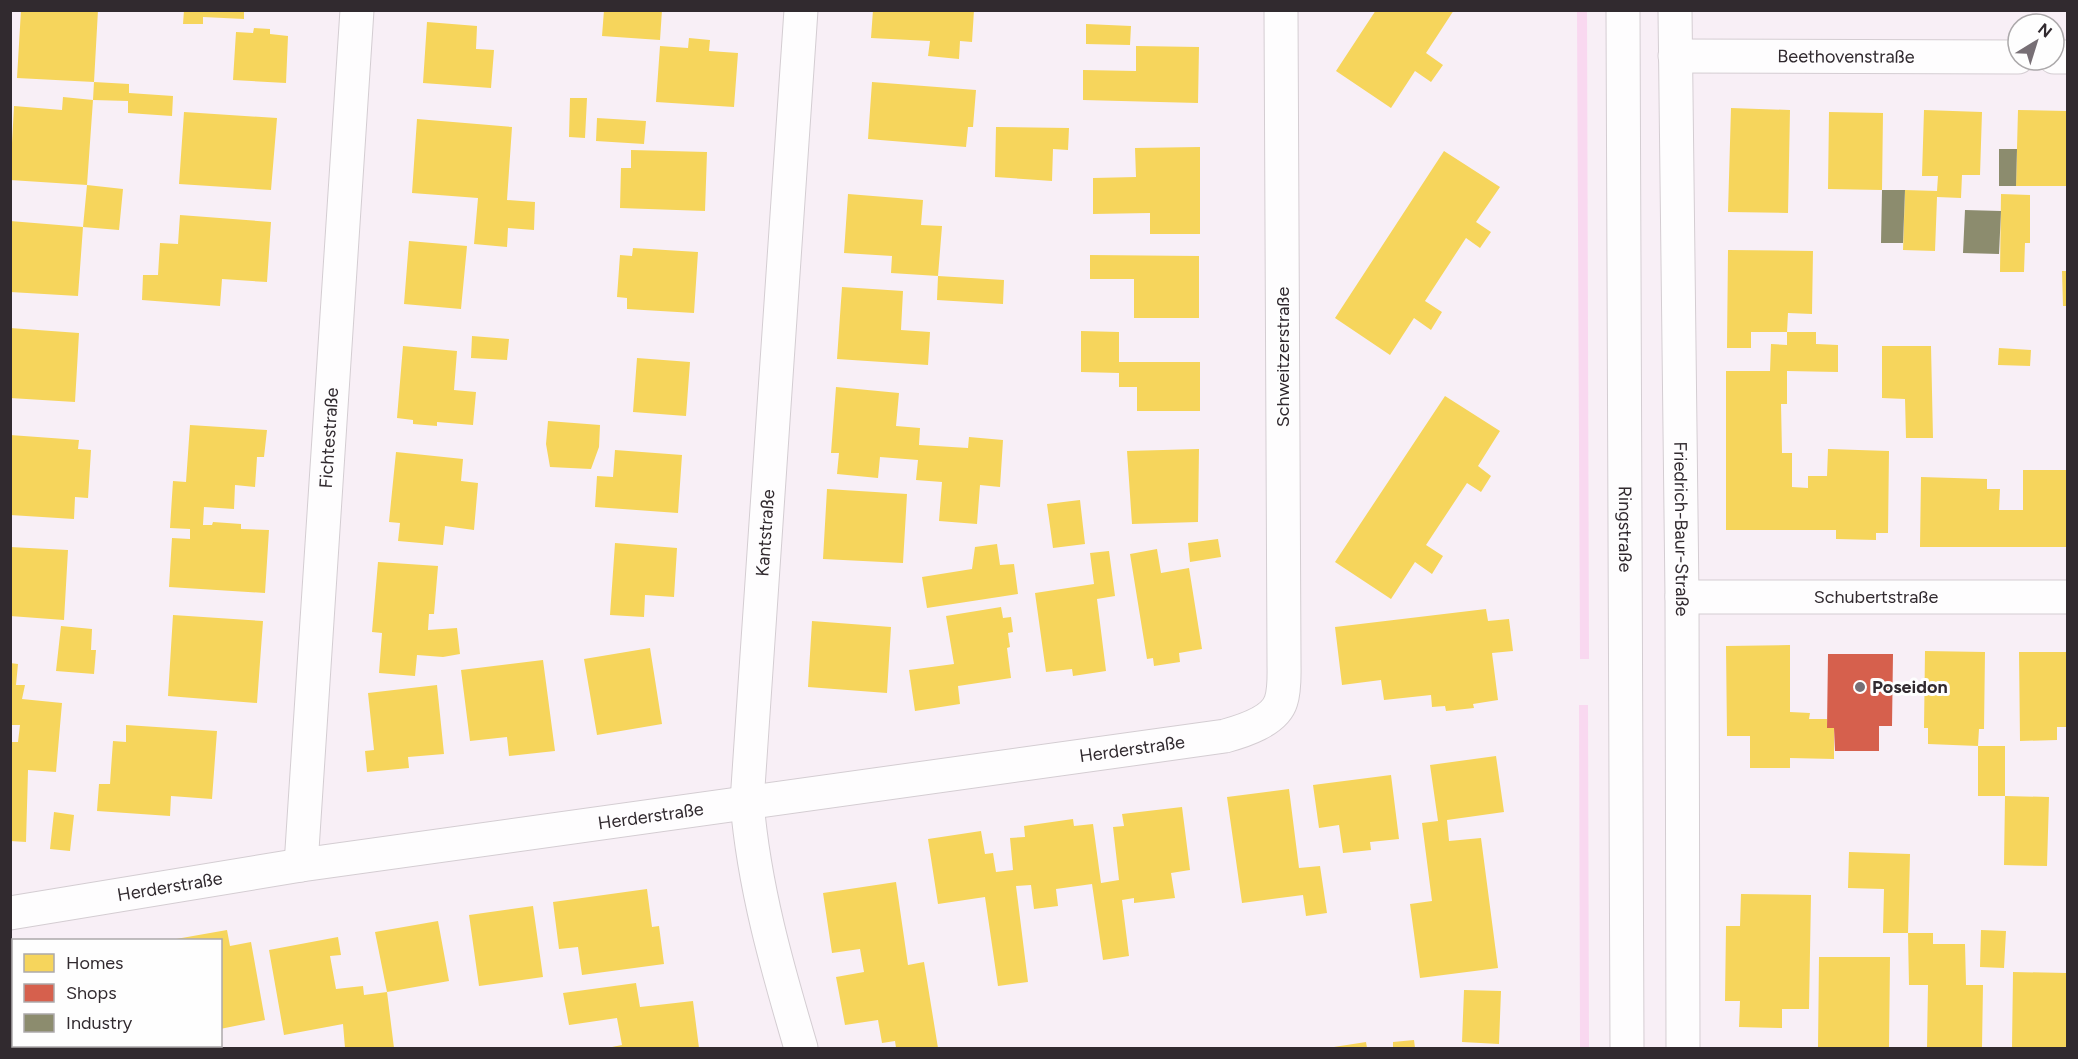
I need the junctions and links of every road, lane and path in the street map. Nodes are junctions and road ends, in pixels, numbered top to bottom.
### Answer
1 (357, 10) edge
2 (801, 10) edge
3 (1281, 10) edge
4 (1623, 10) edge
5 (1674, 10) edge
6 (1675, 56) junction
7 (2006, 57) edge
8 (1682, 597) junction
9 (2067, 597) edge
10 (1281, 703) joint
11 (747, 802) junction
12 (301, 865) junction
13 (10, 913) edge
14 (801, 1048) edge
15 (1627, 1048) edge
16 (1683, 1048) edge

1 - 12 street, Fichtestraße
2 - 11 street, Kantstraße
3 - 10 street, Schweitzerstraße
4 - 15 street, Ringstraße
5 - 6 street, Friedrich-Baur-Straße
6 - 7 street, Beethovenstraße
6 - 8 street, Friedrich-Baur-Straße
8 - 9 street, Schubertstraße
8 - 16 street, Friedrich-Baur-Straße
10 - 11 street, Herderstraße
11 - 12 street, Herderstraße
11 - 14 street, Kantstraße
12 - 13 street, Herderstraße

